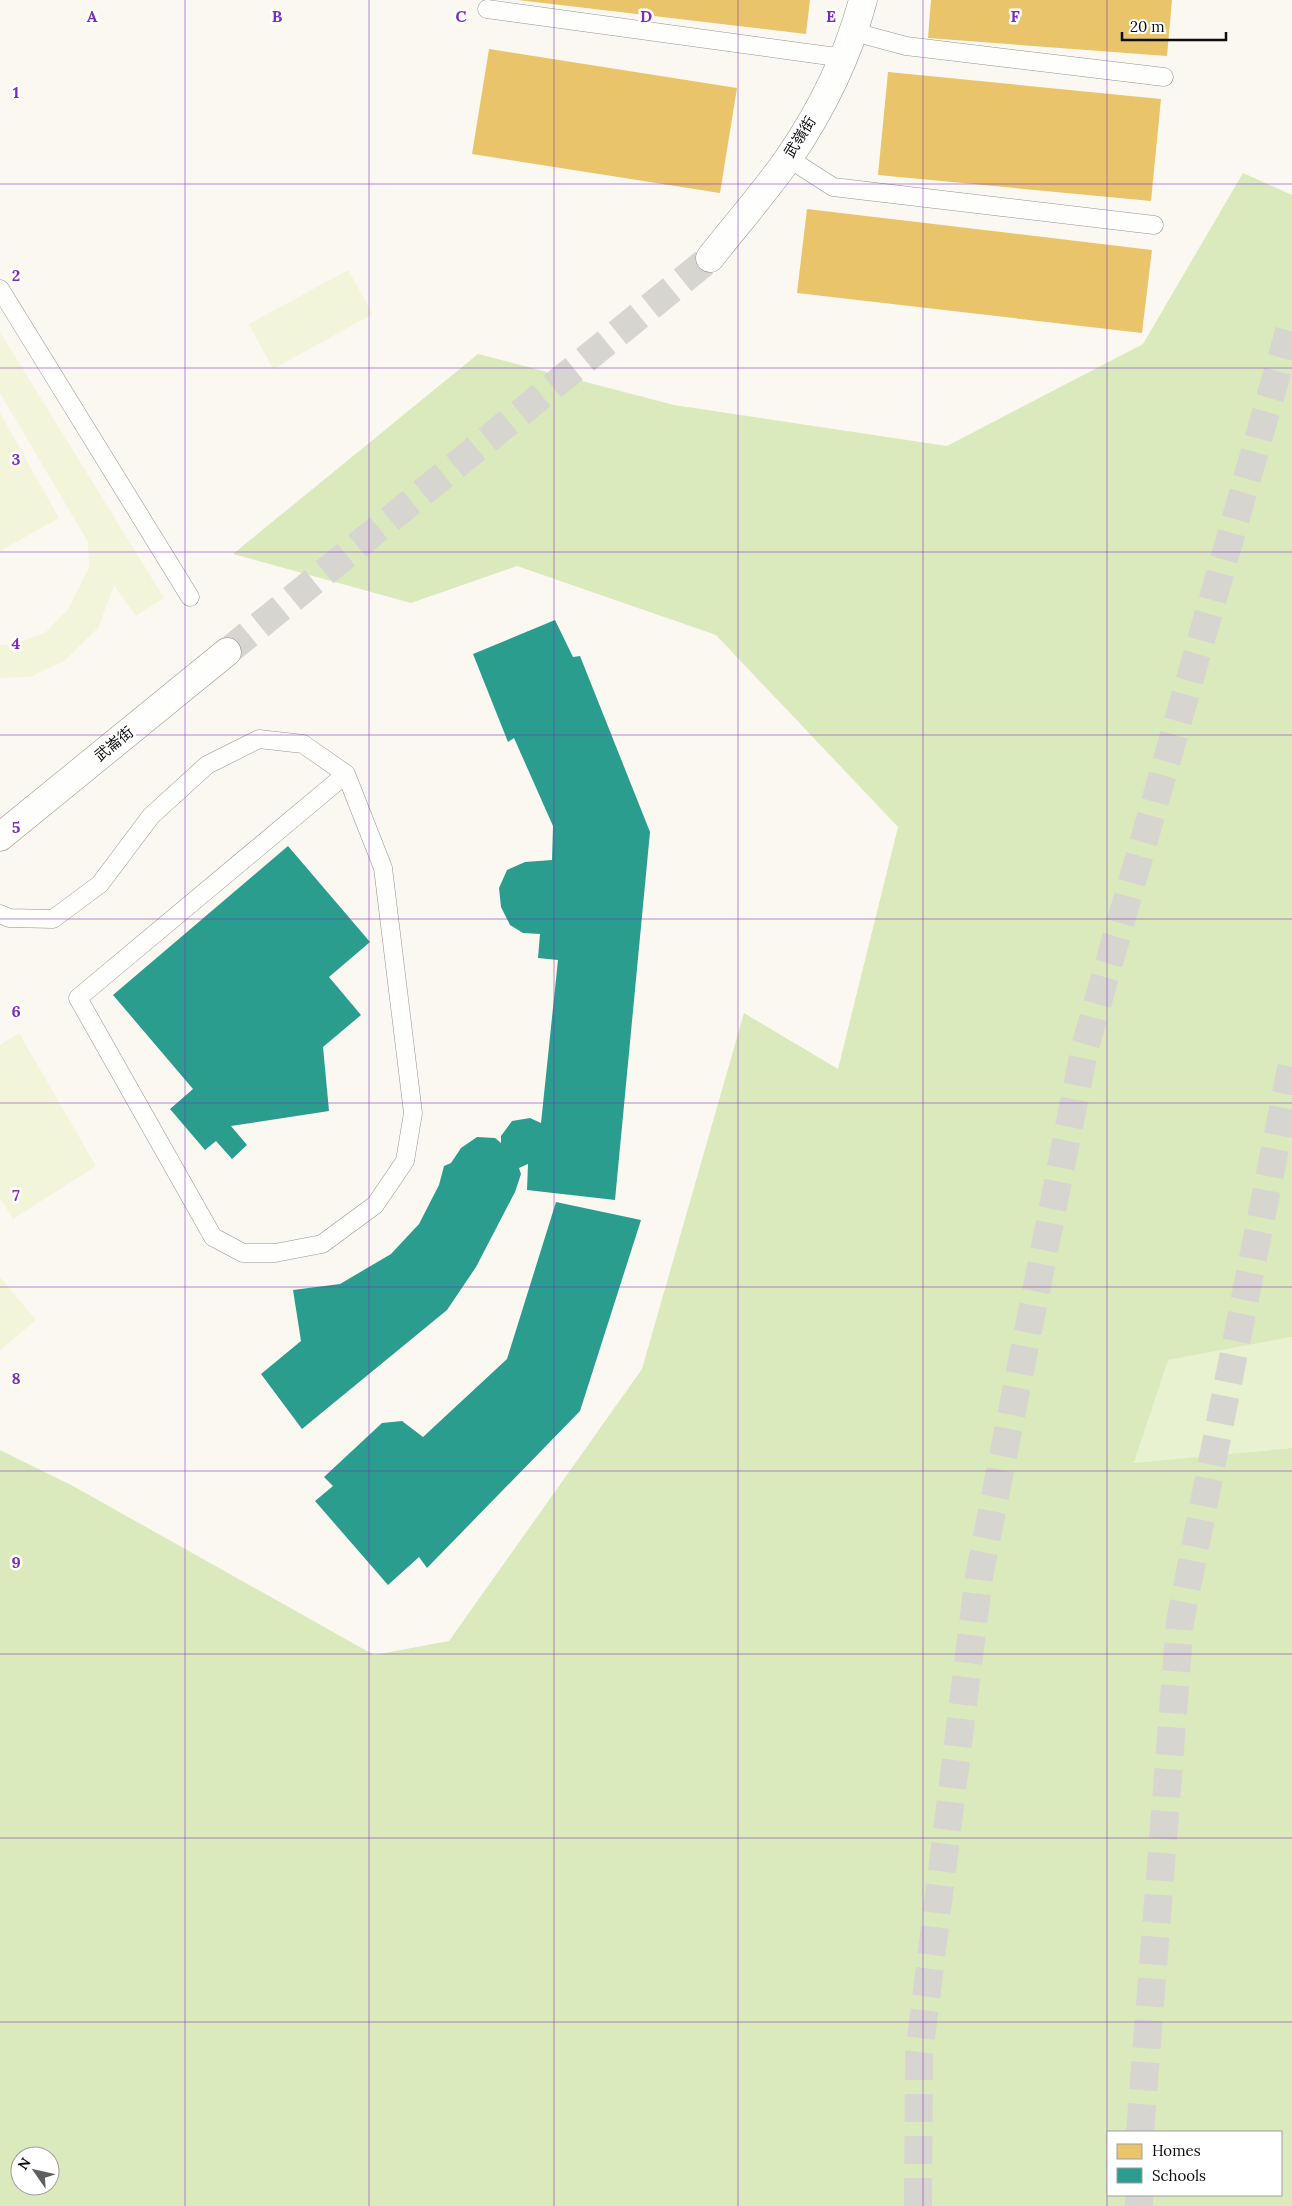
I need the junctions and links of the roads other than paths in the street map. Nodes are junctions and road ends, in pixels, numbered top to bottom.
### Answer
1 (863, 0) edge
2 (487, 9) dead end
3 (854, 32) junction
4 (844, 58) junction
5 (1164, 77) dead end
6 (788, 158) junction
7 (1154, 225) dead end
8 (710, 258) tunnel mouth
9 (0, 289) edge
10 (190, 598) dead end
11 (227, 652) tunnel mouth
12 (346, 774) junction
13 (0, 837) edge
14 (0, 914) edge

1 - 3 street, 武嶺街
2 - 4 lane
3 - 4 street, 武嶺街
3 - 5 lane
4 - 6 street, 武嶺街
6 - 7 lane
6 - 8 street, 武嶺街
9 - 10 lane
11 - 13 street, 武崙街
12 - 12 lane
12 - 14 lane

